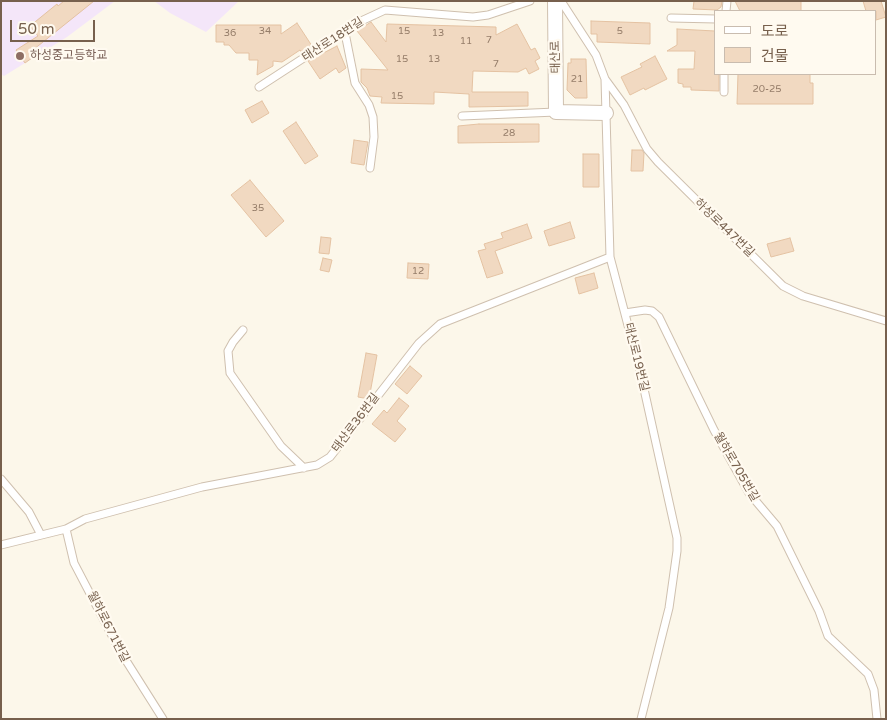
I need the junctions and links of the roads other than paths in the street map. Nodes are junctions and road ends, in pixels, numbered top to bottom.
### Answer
1 (530, 1) edge
2 (555, 1) edge
3 (561, 1) edge
4 (671, 18) dead end
5 (714, 19) edge
6 (345, 33) junction
7 (724, 75) edge
8 (605, 79) junction
9 (259, 87) dead end
10 (724, 92) dead end
11 (556, 112) junction
12 (606, 114) junction
13 (462, 116) dead end
14 (370, 168) dead end
15 (610, 257) junction
16 (625, 313) junction
17 (886, 321) edge
18 (243, 330) dead end
19 (304, 468) junction
20 (1, 479) edge
21 (66, 529) junction
22 (41, 535) junction
23 (1, 545) edge
24 (163, 719) edge
25 (641, 719) edge
26 (877, 719) edge

1 - 6 lane, 태산로18번길
2 - 11 street, 태산로
3 - 8 lane, 태산로19번길
4 - 5 lane
6 - 9 lane, 태산로18번길
6 - 14 lane
7 - 10 lane
8 - 12 lane, 태산로19번길
8 - 17 lane, 하성로447번길
11 - 12 street
11 - 13 lane
12 - 15 lane, 태산로19번길
15 - 16 lane, 태산로19번길
15 - 19 lane, 태산로36번길
16 - 25 lane, 태산로19번길
16 - 26 lane, 월하로705번길
18 - 19 lane
19 - 21 lane, 태산로36번길
20 - 22 lane
21 - 22 lane, 태산로36번길
21 - 24 lane, 월하로671번길
22 - 23 lane, 태산로36번길

